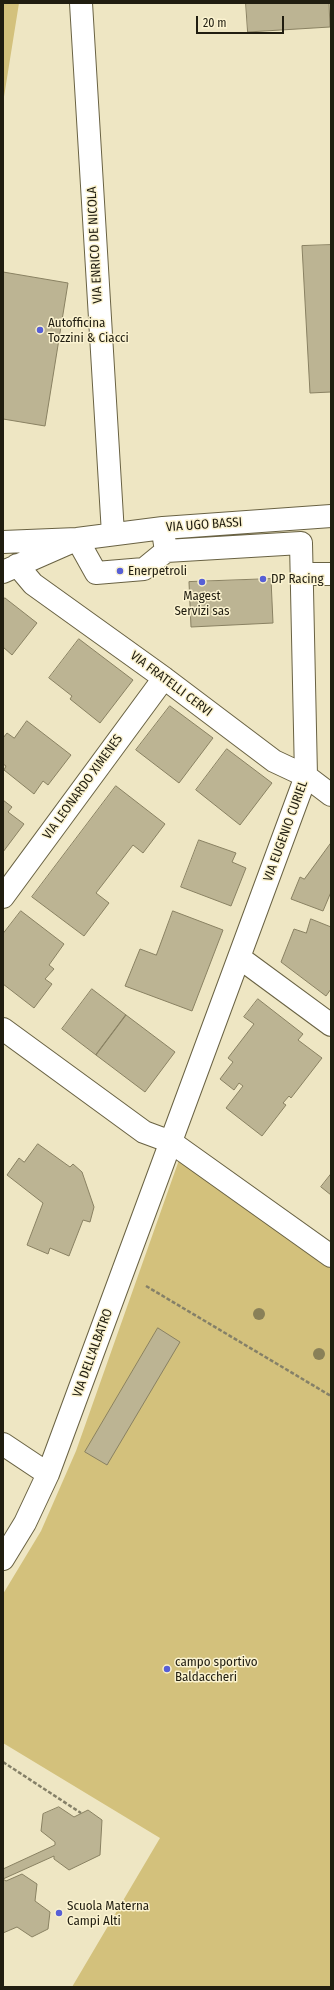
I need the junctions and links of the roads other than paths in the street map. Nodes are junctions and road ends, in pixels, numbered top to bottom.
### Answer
1 (81, 3) edge
2 (331, 516) edge
3 (163, 528) junction
4 (113, 534) junction
5 (77, 539) junction
6 (3, 542) edge
7 (166, 552) junction
8 (10, 569) edge
9 (302, 574) junction
10 (331, 574) edge
11 (164, 678) junction
12 (306, 776) junction
13 (331, 794) edge
14 (3, 897) edge
15 (240, 958) junction
16 (331, 1025) edge
17 (3, 1029) edge
18 (171, 1142) junction
19 (331, 1256) edge
20 (3, 1444) edge
21 (48, 1474) junction
22 (3, 1559) edge

1 - 4 street, VIA ENRICO DE NICOLA
2 - 3 street, VIA UGO BASSI
3 - 4 street, VIA UGO BASSI
3 - 7 street
4 - 5 street, VIA UGO BASSI
5 - 6 street, VIA UGO BASSI
5 - 7 street
5 - 8 street, VIA UGO BASSI
7 - 9 street, VIA EUGENIO CURIEL
8 - 11 street, VIA FRATELLI CERVI
9 - 10 street
9 - 12 street, VIA EUGENIO CURIEL
11 - 12 street, VIA FRATELLI CERVI
11 - 14 street, VIA LEONARDO XIMENES
12 - 13 street, VIA FRATELLI CERVI
12 - 15 street, VIA EUGENIO CURIEL
15 - 16 street
15 - 18 street, VIA EUGENIO CURIEL
17 - 18 street
18 - 19 street
18 - 21 street, VIA DELL'ALBATRO
20 - 21 street
21 - 22 street, VIA DELL'ALBATRO

